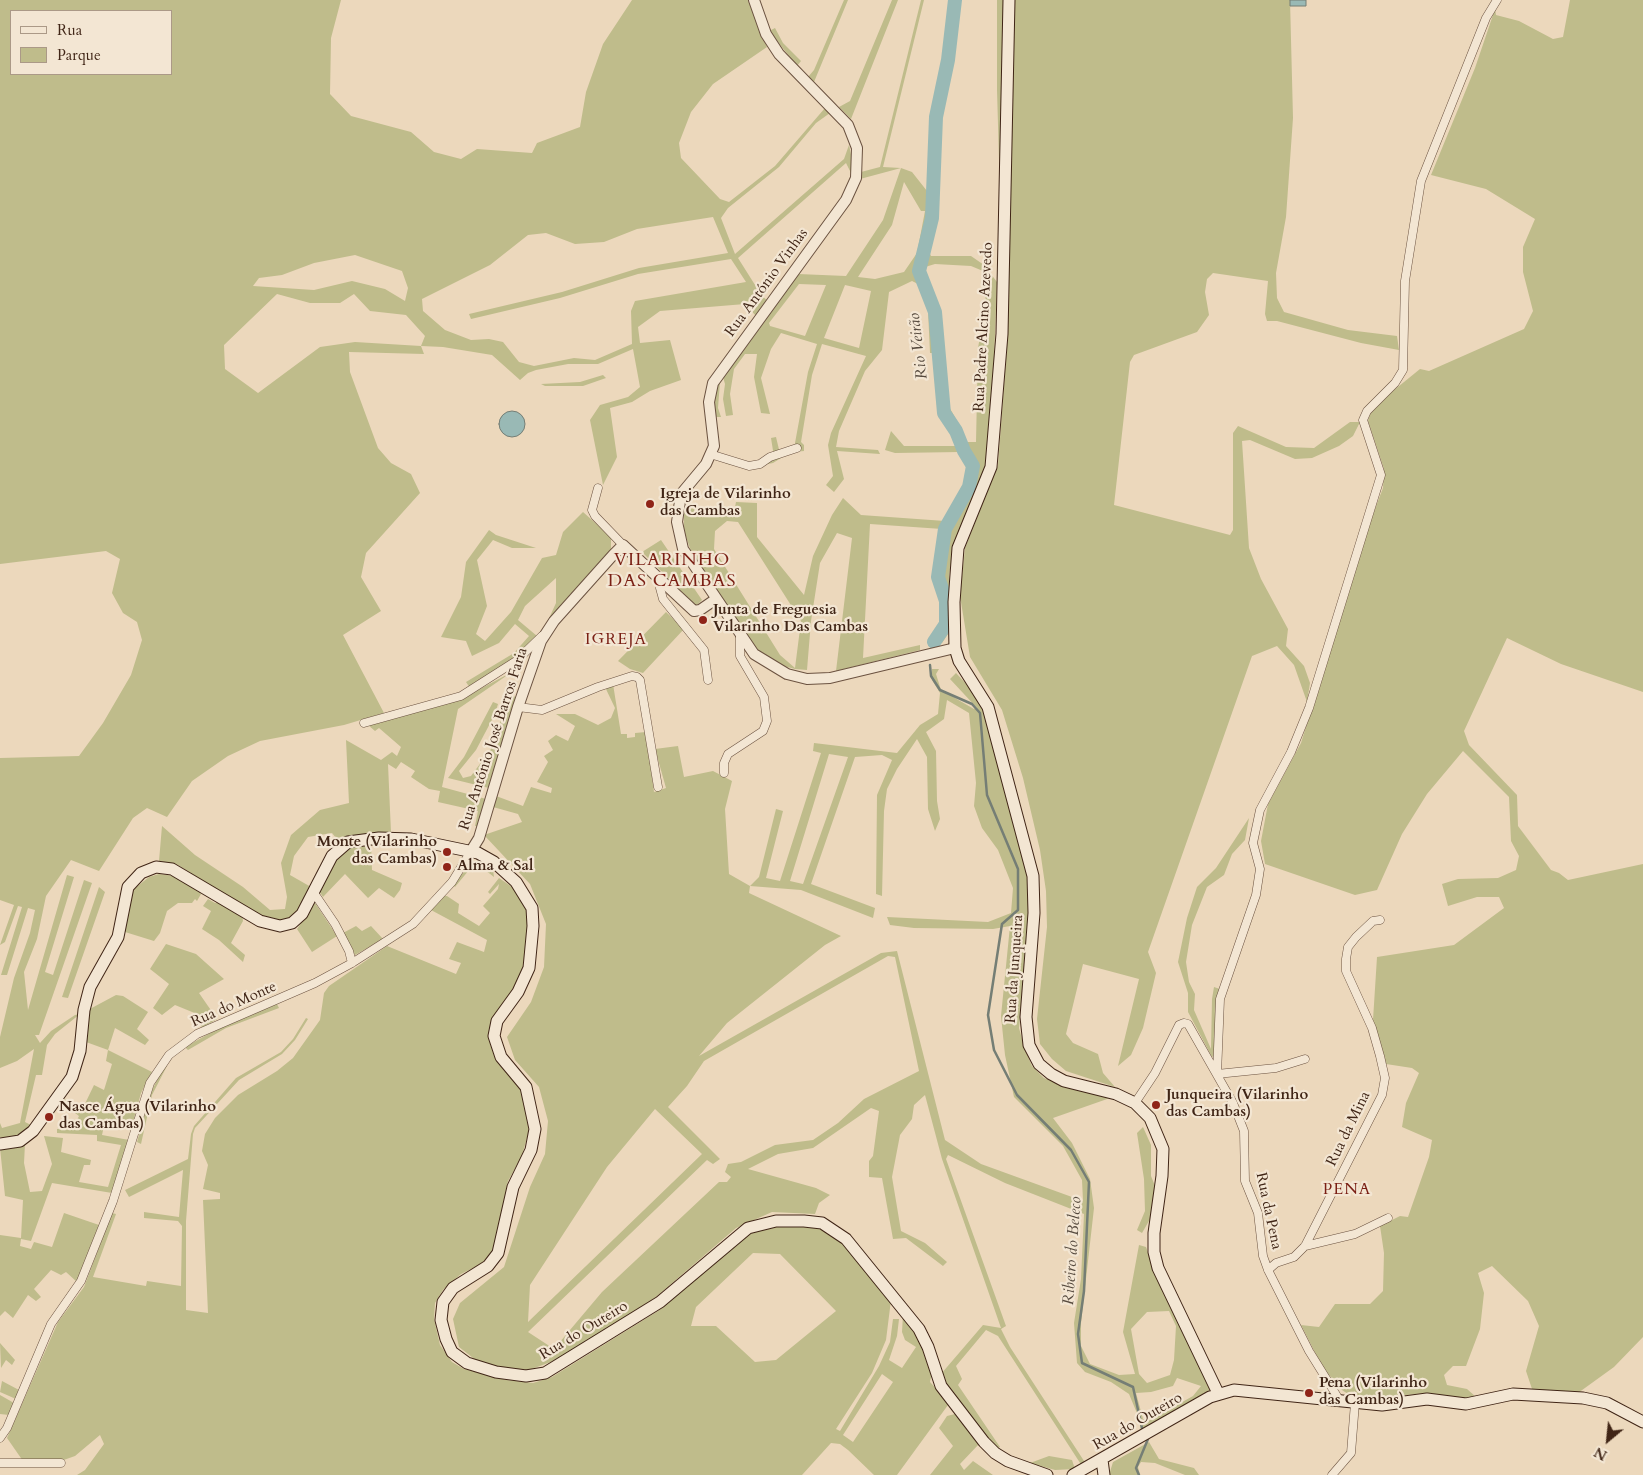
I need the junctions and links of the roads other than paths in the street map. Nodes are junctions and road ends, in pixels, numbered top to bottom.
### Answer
1 (754, 0) edge
2 (1009, 0) edge
3 (1497, 0) edge
4 (797, 448) dead end
5 (710, 454) junction
6 (598, 488) dead end
7 (623, 545) junction
8 (664, 583) junction
9 (716, 600) junction
10 (547, 631) junction
11 (740, 634) junction
12 (955, 648) junction
13 (708, 680) dead end
14 (518, 706) junction
15 (364, 723) dead end
16 (724, 773) dead end
17 (658, 787) dead end
18 (471, 851) junction
19 (314, 893) junction
20 (1380, 920) dead end
21 (352, 963) junction
22 (1305, 1059) dead end
23 (1217, 1074) junction
24 (1135, 1103) junction
25 (0, 1144) edge
26 (1388, 1218) dead end
27 (1305, 1246) junction
28 (1268, 1270) junction
29 (1218, 1393) junction
30 (1340, 1401) junction
31 (1355, 1403) junction
32 (1643, 1422) edge
33 (0, 1438) edge
34 (1102, 1460) junction
35 (0, 1463) edge
36 (61, 1463) dead end
37 (1088, 1472) edge
38 (1047, 1475) edge
39 (1073, 1475) edge
40 (1104, 1475) edge
41 (1332, 1475) edge

1 - 5 street, Rua António Vinhas
2 - 12 main road, Rua Padre Alcino Azevedo
3 - 23 street
4 - 5 street
5 - 9 street, Rua António Vinhas
6 - 7 street
7 - 8 street
7 - 10 street, Rua António José Barros Faria
8 - 9 street
8 - 13 street
9 - 11 street, Rua António Vinhas
10 - 14 street, Rua António José Barros Faria
10 - 15 street
11 - 12 street, Rua António Vinhas
11 - 16 street
12 - 24 main road, Rua da Junqueira
14 - 17 street
14 - 18 street, Rua António José Barros Faria
18 - 19 main road, Rua do Outeiro
18 - 21 street, Rua do Monte
18 - 38 main road, Rua do Outeiro
19 - 21 street
19 - 25 main road, Rua do Outeiro
20 - 27 street, Rua da Mina
21 - 33 street, Rua do Monte
22 - 23 street
23 - 24 street, Rua da Pena
23 - 28 street, Rua da Pena
24 - 29 main road, Rua da Junqueira
26 - 27 street
27 - 28 street
28 - 30 street, Rua da Pena
29 - 30 main road
29 - 34 main road, Rua do Outeiro
30 - 31 main road
31 - 32 main road
31 - 41 street
34 - 37 main road, Rua do Outeiro
34 - 40 main road
35 - 36 street
37 - 39 main road, Rua do Outeiro

